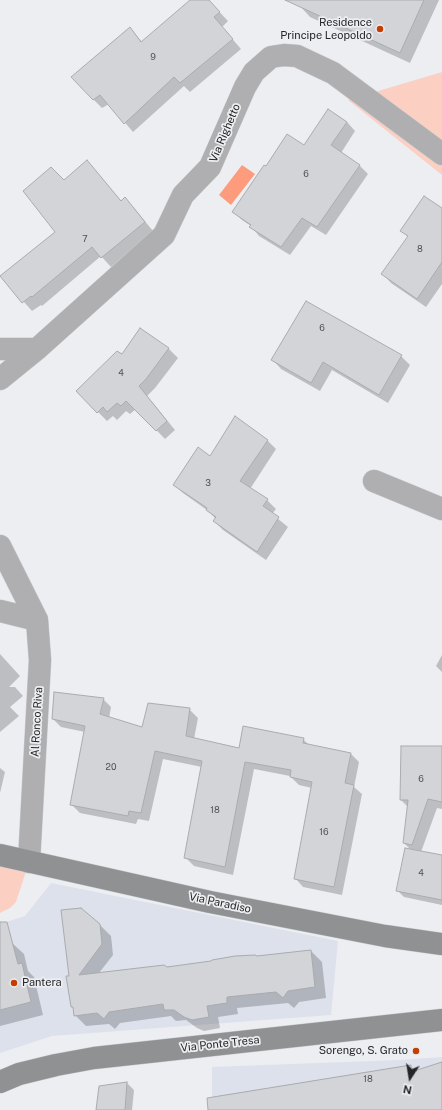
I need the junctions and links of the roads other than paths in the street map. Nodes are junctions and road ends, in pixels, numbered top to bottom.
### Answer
1 (442, 154) edge
2 (0, 349) edge
3 (37, 349) junction
4 (0, 379) edge
5 (374, 481) dead end
6 (442, 509) edge
7 (0, 546) edge
8 (0, 611) edge
9 (37, 620) junction
10 (0, 855) edge
11 (29, 862) junction
12 (442, 944) edge
13 (442, 1020) edge
14 (0, 1082) edge

1 - 3 street, Via Righetto
2 - 3 street
3 - 4 street, Via Righetto
5 - 6 street
7 - 9 street
8 - 9 street
9 - 11 street, Al Ronco Riva
10 - 11 main road, Via Paradiso
11 - 12 main road, Via Paradiso
13 - 14 main road, Via Ponte Tresa

